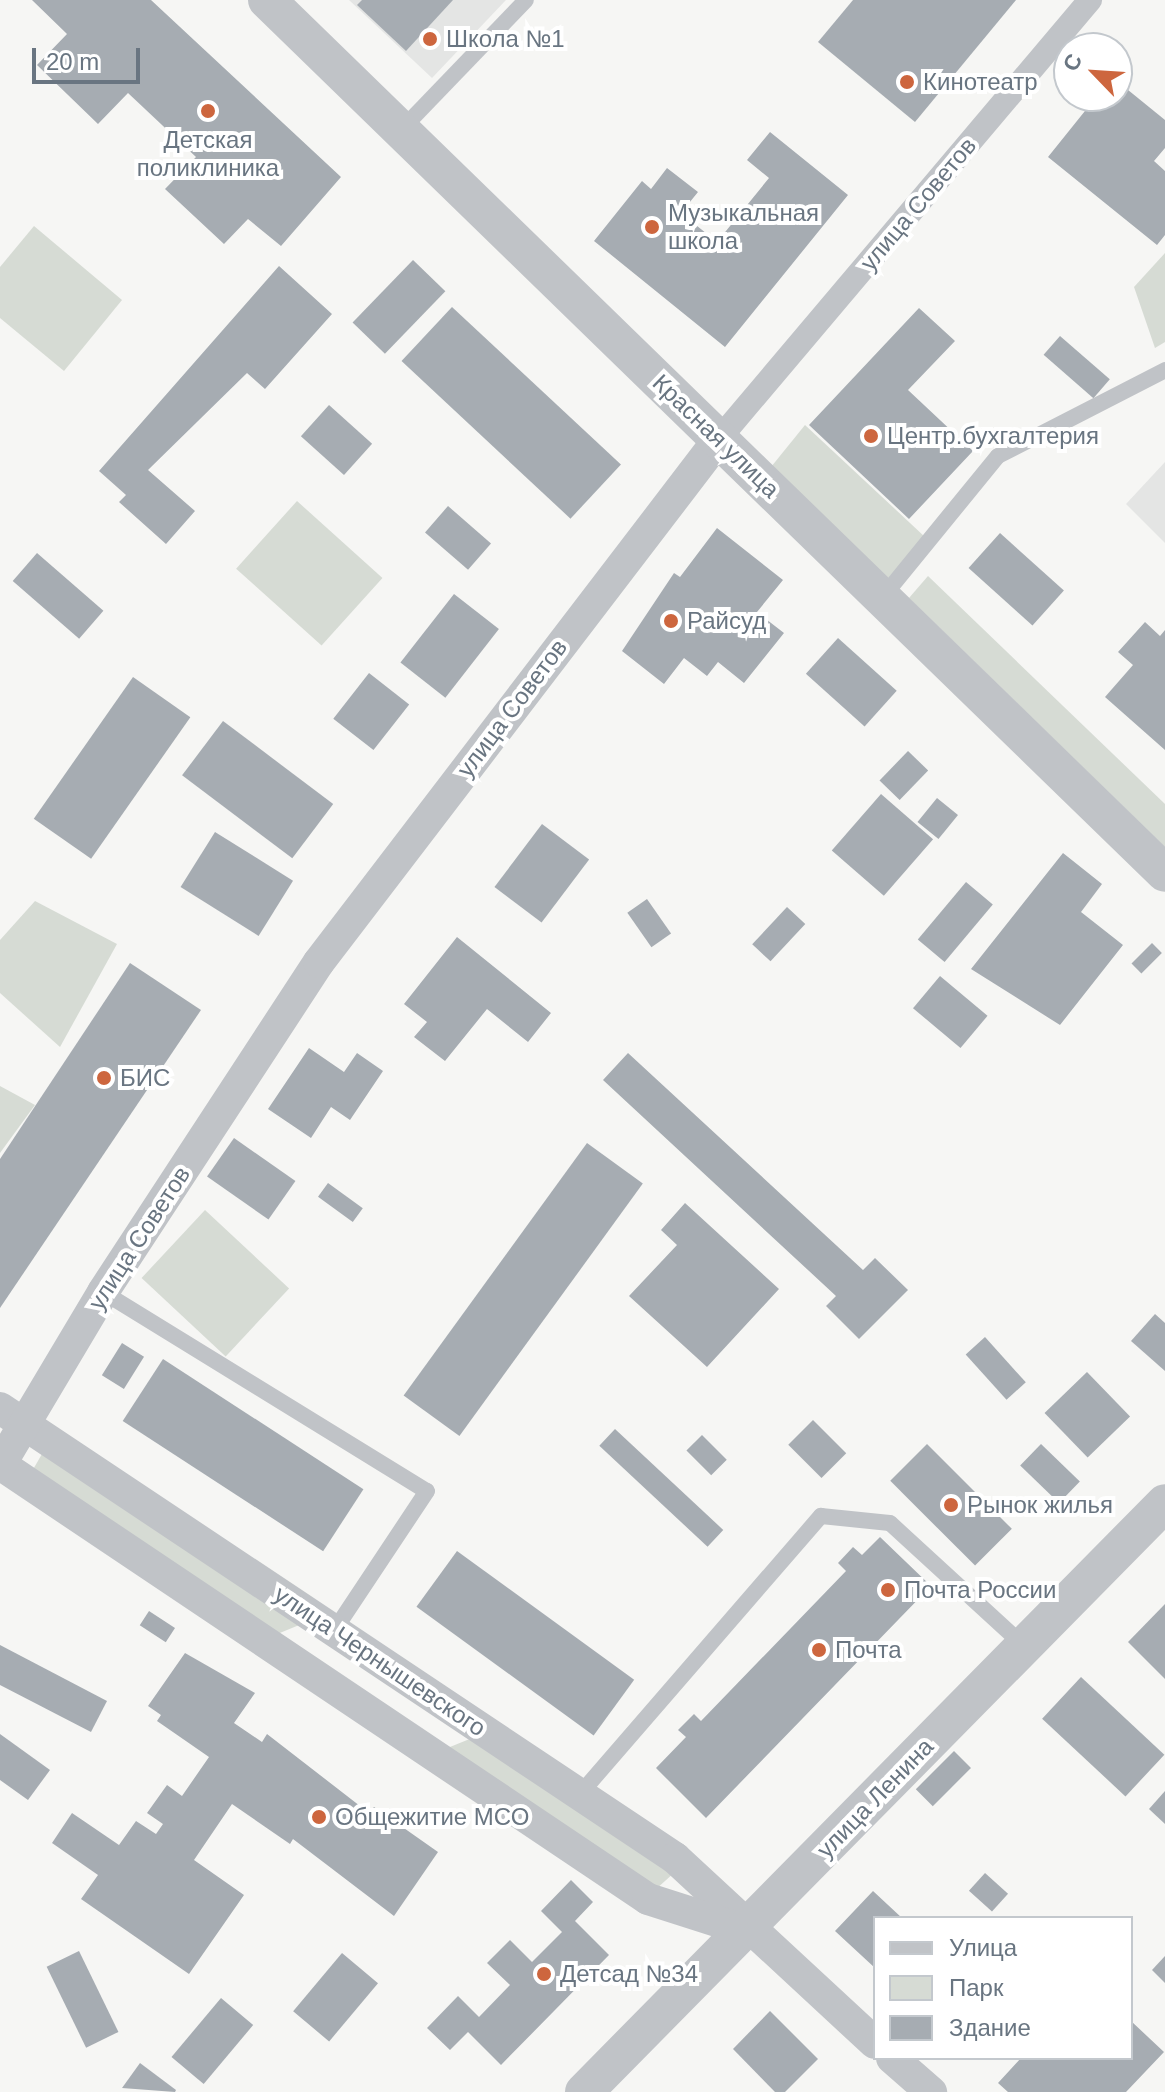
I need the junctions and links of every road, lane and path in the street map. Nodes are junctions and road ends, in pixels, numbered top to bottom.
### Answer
1 (267, 0) edge
2 (526, 0) edge
3 (1090, 0) edge
4 (401, 130) junction
5 (1165, 370) edge
6 (719, 439) junction
7 (882, 598) junction
8 (1165, 873) edge
9 (103, 1292) junction
10 (11, 1415) edge
11 (0, 1465) edge
12 (1165, 1503) edge
13 (334, 1631) junction
14 (1024, 1646) junction
15 (580, 1794) junction
16 (746, 1930) junction
17 (873, 2041) edge
18 (894, 2060) edge
19 (584, 2092) edge
20 (931, 2092) edge

1 - 4 street, Красная улица
2 - 4 lane
3 - 6 street, улица Советов
4 - 6 street, Красная улица
5 - 7 lane
6 - 7 street, Красная улица
6 - 9 street, улица Советов
7 - 8 street, Красная улица
9 - 10 street, улица Советов
9 - 13 lane
10 - 11 street, улица Советов
10 - 13 street, улица Чернышевского
11 - 16 street, улица Чернышевского
12 - 14 street, улица Ленина
13 - 15 street, улица Чернышевского
14 - 15 lane
14 - 16 street, улица Ленина
15 - 16 street, улица Чернышевского
16 - 17 street, улица Чернышевского
16 - 19 street, улица Ленина
18 - 20 street

